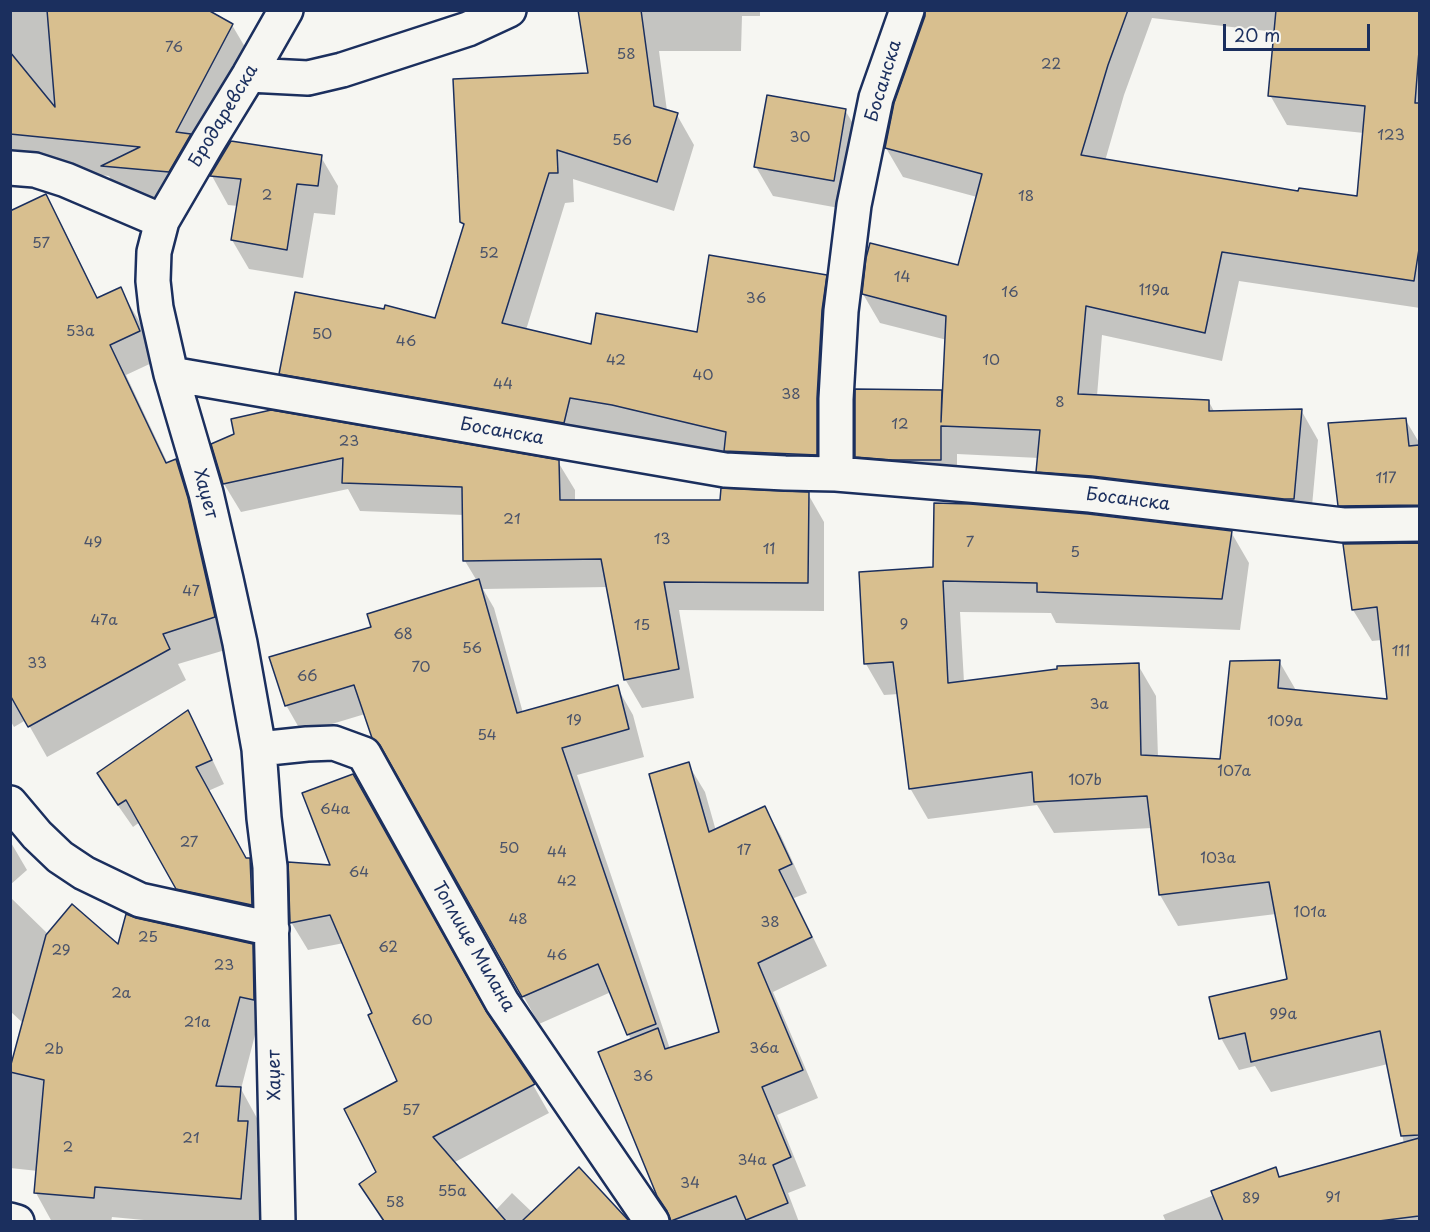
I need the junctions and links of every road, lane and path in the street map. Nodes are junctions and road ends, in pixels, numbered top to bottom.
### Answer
1 (509, 10) edge
2 (907, 10) edge
3 (283, 12) edge
4 (249, 75) junction
5 (10, 168) edge
6 (162, 221) junction
7 (171, 374) junction
8 (836, 474) junction
9 (1419, 524) edge
10 (259, 749) junction
11 (10, 803) edge
12 (272, 929) junction
13 (10, 1220) edge
14 (17, 1221) edge
15 (278, 1221) edge
16 (652, 1221) edge

1 - 4 street
2 - 8 street, Босанска
3 - 4 street, Бродаревска
4 - 6 street, Бродаревска
5 - 6 street
6 - 7 street, Хаџет
7 - 8 street, Босанска
7 - 10 street, Хаџет
8 - 9 street, Босанска
10 - 12 street, Хаџет
10 - 16 street, Топлице Милана
11 - 12 street
12 - 15 street, Хаџет
13 - 14 street

